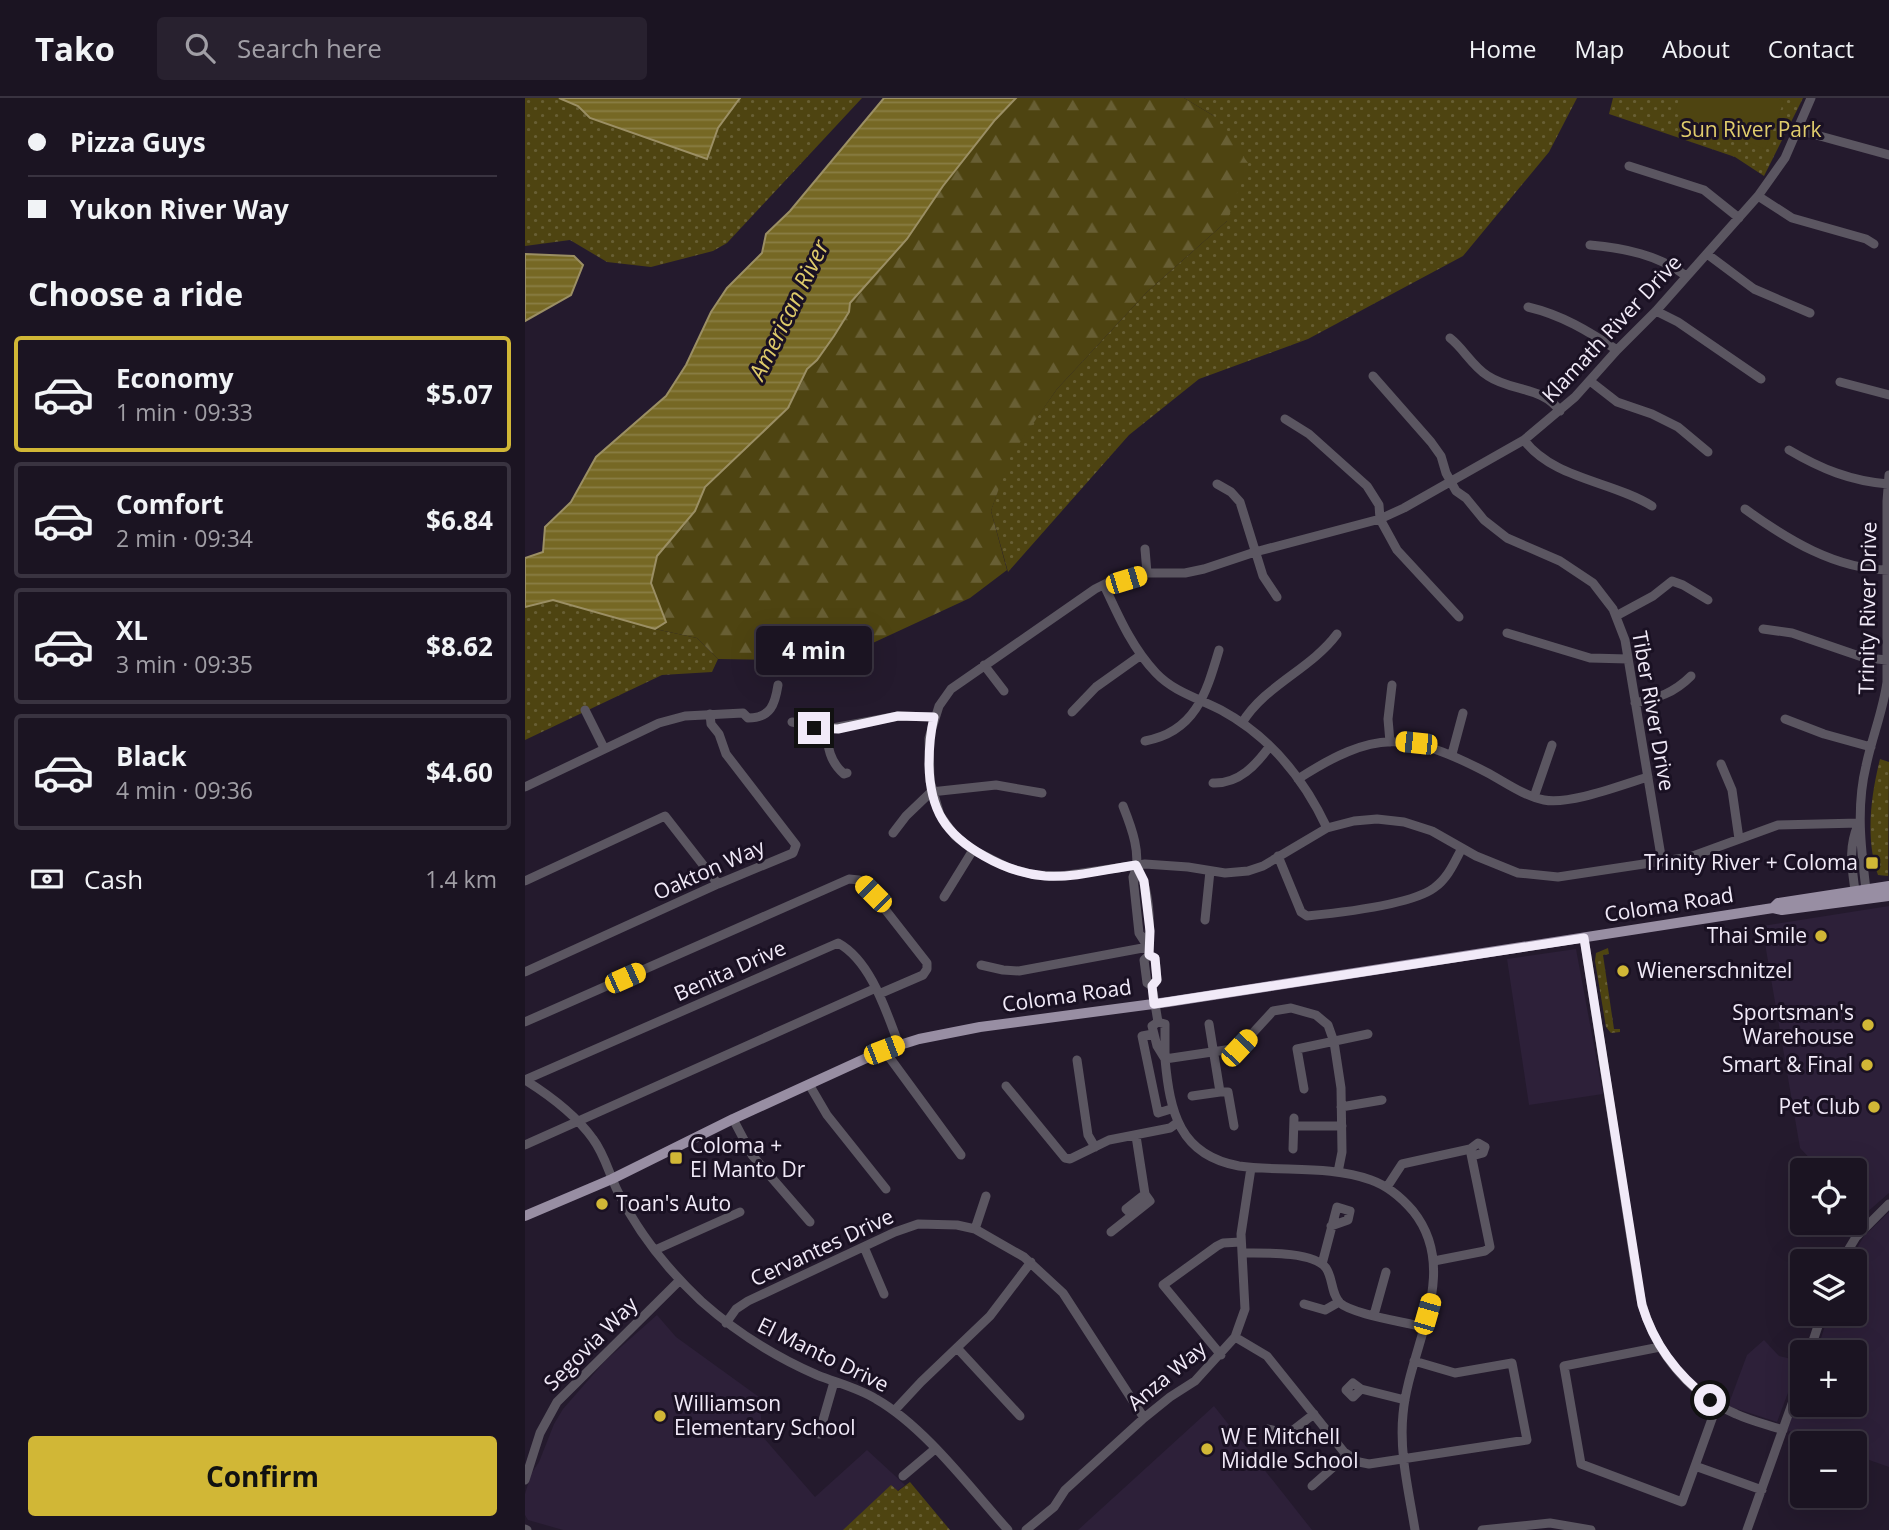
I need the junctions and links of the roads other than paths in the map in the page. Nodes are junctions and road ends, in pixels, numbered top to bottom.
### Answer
1 (1811, 98) edge
2 (1797, 130) junction
3 (1889, 155) edge
4 (1629, 166) dead end
5 (1758, 197) junction
6 (1739, 218) junction
7 (1874, 244) dead end
8 (1590, 245) dead end
9 (1707, 254) junction
10 (1686, 276) junction
11 (1528, 307) dead end
12 (1656, 311) junction
13 (1810, 313) dead end
14 (1450, 338) dead end
15 (1617, 350) junction
16 (1373, 376) dead end
17 (1761, 379) dead end
18 (1590, 381) junction
19 (1840, 382) dead end
20 (1889, 395) edge
21 (1560, 411) junction
22 (1285, 419) dead end
23 (1524, 440) junction
24 (1789, 450) dead end
25 (1708, 452) dead end
26 (1888, 480) edge
27 (1451, 482) junction
28 (1217, 484) dead end
29 (1652, 506) dead end
30 (1745, 509) dead end
31 (1380, 519) junction
32 (1145, 549) dead end
33 (1255, 552) junction
34 (1889, 570) edge
35 (1147, 573) junction
36 (1104, 585) junction
37 (1277, 597) dead end
38 (1708, 600) dead end
39 (1616, 616) junction
40 (1459, 617) dead end
41 (1762, 629) dead end
42 (1337, 634) dead end
43 (1507, 634) dead end
44 (1219, 650) dead end
45 (1140, 655) junction
46 (1629, 659) junction
47 (1888, 660) edge
48 (984, 665) junction
49 (1691, 676) dead end
50 (778, 685) dead end
51 (1392, 685) dead end
52 (1004, 691) dead end
53 (1201, 700) junction
54 (1635, 703) junction
55 (585, 710) dead end
56 (1072, 712) dead end
57 (1463, 713) dead end
58 (710, 714) junction
59 (934, 717) junction
60 (1785, 719) dead end
61 (792, 722) dead end
62 (1242, 723) junction
63 (827, 729) junction
64 (1145, 741) dead end
65 (1390, 742) junction
66 (1552, 745) dead end
67 (1270, 746) junction
68 (1871, 747) junction
69 (604, 748) junction
70 (1452, 754) junction
71 (1721, 764) dead end
72 (847, 773) dead end
73 (1648, 777) junction
74 (1298, 779) junction
75 (1213, 783) dead end
76 (525, 786) edge
77 (931, 792) junction
78 (1042, 793) dead end
79 (1534, 797) junction
80 (1123, 806) dead end
81 (1859, 823) junction
82 (1327, 828) junction
83 (893, 833) dead end
84 (1738, 839) junction
85 (1462, 848) junction
86 (973, 850) junction
87 (1278, 856) junction
88 (1661, 862) junction
89 (1137, 867) junction
90 (1210, 871) junction
91 (525, 881) edge
92 (719, 884) junction
93 (1889, 886) edge
94 (1861, 893) junction
95 (1889, 896) edge
96 (944, 897) dead end
97 (1205, 920) dead end
98 (1584, 938) junction
99 (1148, 951) junction
100 (981, 965) dead end
101 (525, 972) edge
102 (877, 991) junction
103 (1154, 1004) junction
104 (525, 1022) edge
105 (1158, 1022) junction
106 (1209, 1024) dead end
107 (1153, 1034) junction
108 (1368, 1034) dead end
109 (1334, 1042) junction
110 (899, 1045) junction
111 (884, 1050) junction
112 (1214, 1053) junction
113 (1165, 1059) junction
114 (1077, 1060) dead end
115 (1166, 1071) junction
116 (1148, 1073) junction
117 (525, 1080) edge
118 (810, 1086) junction
119 (1006, 1086) dead end
120 (1304, 1089) dead end
121 (1220, 1092) junction
122 (1192, 1096) dead end
123 (1382, 1100) dead end
124 (1341, 1107) junction
125 (1171, 1109) junction
126 (733, 1119) junction
127 (579, 1122) junction
128 (1177, 1123) junction
129 (1234, 1126) dead end
130 (1342, 1126) junction
131 (1136, 1136) junction
132 (525, 1145) edge
133 (1095, 1147) junction
134 (1293, 1149) dead end
135 (961, 1155) dead end
136 (1251, 1168) junction
137 (1338, 1172) junction
138 (613, 1179) junction
139 (1387, 1187) junction
140 (886, 1189) dead end
141 (986, 1196) dead end
142 (1889, 1204) edge
143 (740, 1212) dead end
144 (525, 1216) edge
145 (810, 1222) dead end
146 (1332, 1226) dead end
147 (975, 1229) junction
148 (1111, 1232) dead end
149 (1241, 1242) junction
150 (865, 1247) junction
151 (1849, 1249) edge
152 (655, 1250) junction
153 (1242, 1253) junction
154 (1434, 1261) junction
155 (1031, 1262) junction
156 (1322, 1264) junction
157 (1386, 1272) dead end
158 (680, 1280) junction
159 (884, 1294) dead end
160 (1339, 1303) junction
161 (1304, 1304) dead end
162 (1374, 1315) junction
163 (726, 1323) junction
164 (1423, 1327) junction
165 (1235, 1337) junction
166 (1660, 1347) junction
167 (958, 1349) junction
168 (1221, 1354) junction
169 (1414, 1362) junction
170 (834, 1382) junction
171 (1361, 1389) dead end
172 (1405, 1400) junction
173 (1717, 1405) junction
174 (1790, 1410) edge
175 (894, 1411) junction
176 (1314, 1414) junction
177 (1020, 1416) dead end
178 (1144, 1418) junction
179 (1268, 1429) dead end
180 (1783, 1430) junction
181 (819, 1434) dead end
182 (935, 1449) junction
183 (1347, 1455) junction
184 (1404, 1457) junction
185 (1695, 1466) junction
186 (903, 1476) dead end
187 (525, 1480) edge
188 (1312, 1486) dead end
189 (1762, 1490) junction
190 (1507, 1528) edge
191 (1008, 1530) edge
192 (1026, 1530) edge
193 (1415, 1530) edge
194 (1482, 1530) edge
195 (1591, 1530) edge
196 (1747, 1530) edge

1 - 2 street, Klamath River Drive
2 - 3 street
2 - 5 street, Klamath River Drive
4 - 6 street
5 - 6 street, Klamath River Drive
5 - 7 street
6 - 9 street, Klamath River Drive
8 - 10 street
9 - 10 street, Klamath River Drive
9 - 13 street
10 - 12 street, Klamath River Drive
11 - 15 street
12 - 15 street, Klamath River Drive
12 - 17 street
14 - 21 street
15 - 18 street, Klamath River Drive
16 - 27 street, Tiber River Drive
18 - 21 street, Klamath River Drive
18 - 25 street
19 - 20 street
21 - 23 street, Klamath River Drive
22 - 31 street
23 - 27 street, Klamath River Drive
23 - 29 street
24 - 26 street
26 - 34 street, Trinity River Drive
27 - 31 street, Klamath River Drive
27 - 39 street, Tiber River Drive
28 - 33 street
30 - 34 street
31 - 33 street, Klamath River Drive
31 - 40 street
32 - 35 street
33 - 35 street, Klamath River Drive
33 - 37 street
34 - 47 street, Trinity River Drive
35 - 36 street, Klamath River Drive
36 - 45 street
36 - 48 street, Klamath River Drive
38 - 39 street
39 - 46 street, Tiber River Drive
41 - 47 street
42 - 62 street
43 - 46 street
44 - 53 street
45 - 53 street
45 - 56 street
46 - 54 street, Tiber River Drive
47 - 68 street, Trinity River Drive
48 - 52 street
48 - 59 street, Klamath River Drive
49 - 54 street
50 - 58 street
51 - 65 street
53 - 62 street
53 - 64 street
54 - 73 street, Tiber River Drive
55 - 69 street
57 - 70 street
58 - 69 street
58 - 92 street, Oakton Way
59 - 63 street
59 - 77 street, Klamath River Drive
60 - 68 street
61 - 63 street
62 - 67 street
63 - 72 street
65 - 70 street
65 - 74 street
66 - 79 street
67 - 74 street
67 - 75 street
68 - 81 street, Trinity River Drive
69 - 76 street
70 - 79 street
71 - 84 street
73 - 79 street
73 - 88 street, Tiber River Drive
74 - 82 street
77 - 78 street
77 - 83 street
77 - 86 street, Klamath River Drive
80 - 89 street
81 - 84 street, Klamath River Drive
81 - 94 street, Trinity River Drive
82 - 85 street, Klamath River Drive
82 - 87 street, Klamath River Drive
84 - 88 street, Klamath River Drive
85 - 87 street
85 - 88 street, Klamath River Drive
86 - 89 street, Klamath River Drive
86 - 96 street
87 - 90 street, Klamath River Drive
89 - 90 street, Klamath River Drive
89 - 99 street
90 - 97 street
91 - 92 street
92 - 101 street, Oakton Way
93 - 94 main road, Coloma Road
94 - 95 main road, Coloma Road
94 - 98 main road, Coloma Road
98 - 103 main road, Coloma Road
98 - 166 street
99 - 100 street
99 - 103 street
102 - 104 street
102 - 110 street, Benita Drive
102 - 117 street, Benita Drive
102 - 127 street
103 - 105 street
103 - 110 main road, Coloma Road
105 - 107 street
105 - 113 street
106 - 112 street
107 - 113 street
107 - 116 street
108 - 109 street
109 - 112 street
109 - 120 street
109 - 124 street
110 - 111 main road, Coloma Road
111 - 118 main road, Coloma Road
111 - 135 street
112 - 113 street
112 - 121 street
113 - 115 street
114 - 133 street
115 - 116 street
115 - 125 street
116 - 125 street
117 - 127 street, El Manto Drive
118 - 126 main road, Coloma Road
118 - 140 street
119 - 133 street
121 - 122 street
121 - 129 street
123 - 124 street
124 - 130 street
125 - 128 street
126 - 138 main road, Coloma Road
126 - 145 street
127 - 132 street
127 - 138 street, El Manto Drive
128 - 131 street
128 - 136 street
130 - 134 street
130 - 137 street
131 - 133 street
131 - 148 street
136 - 137 street
136 - 149 street, Anza Way
137 - 139 street
138 - 144 main road, Coloma Road
138 - 152 street, El Manto Drive
139 - 154 street
139 - 154 street
141 - 147 street
142 - 151 street
143 - 152 street
146 - 156 street
147 - 150 street, Cervantes Drive
147 - 155 street, Cervantes Drive
149 - 153 street, Anza Way
149 - 168 street
150 - 159 street
150 - 163 street, Cervantes Drive
152 - 158 street, El Manto Drive
153 - 156 street
153 - 165 street, Anza Way
154 - 164 street
155 - 167 street
155 - 178 street, Cervantes Drive
156 - 160 street
157 - 162 street
158 - 163 street, El Manto Drive
158 - 187 street, Segovia Way
160 - 161 street
160 - 162 street
162 - 164 street
163 - 170 street, El Manto Drive
164 - 169 street
165 - 168 street, Anza Way
165 - 176 street
166 - 173 street
166 - 185 street
167 - 175 street
167 - 177 street
168 - 178 street, Anza Way
169 - 172 street
169 - 184 street
170 - 175 street, El Manto Drive
170 - 181 street
171 - 172 street
172 - 184 street
173 - 180 street
173 - 185 street
174 - 180 street
175 - 182 street, El Manto Drive
176 - 179 street
176 - 183 street
178 - 192 street, Anza Way
180 - 189 street
182 - 186 street
182 - 191 street, El Manto Drive
183 - 184 street
183 - 188 street
184 - 193 street
185 - 189 street
189 - 196 street
190 - 194 street
190 - 195 street

